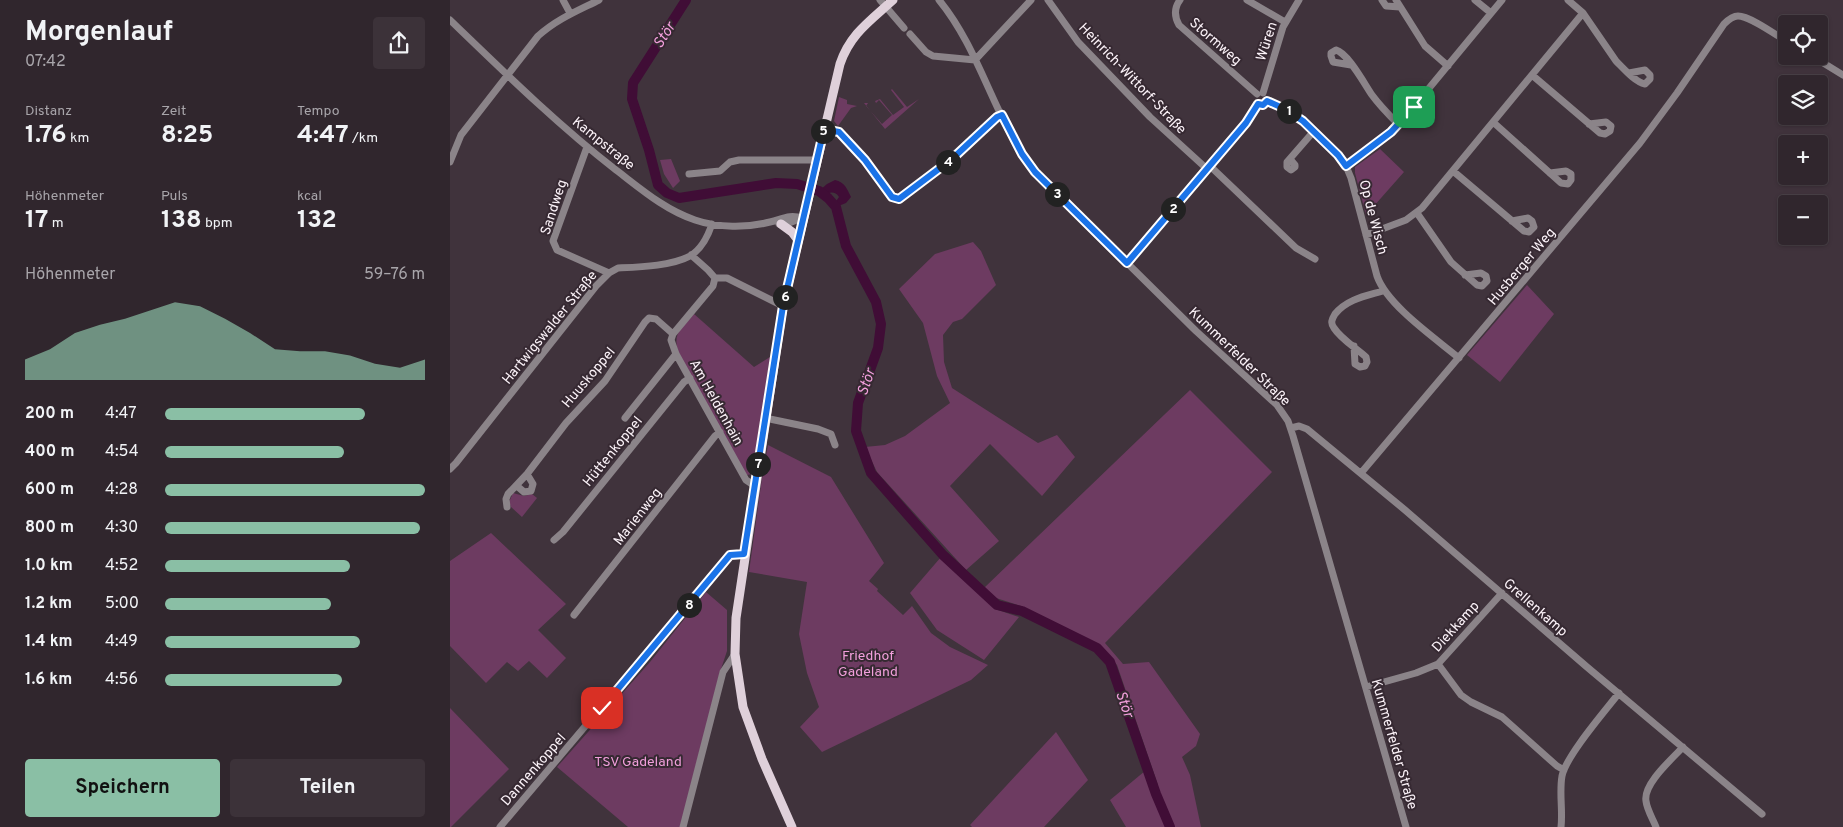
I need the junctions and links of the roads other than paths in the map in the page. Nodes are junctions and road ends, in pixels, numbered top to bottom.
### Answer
1 (563, 0) edge
2 (599, 0) edge
3 (893, 0) edge
4 (939, 0) edge
5 (1031, 0) edge
6 (1048, 0) edge
7 (1180, 0) edge
8 (1247, 0) edge
9 (1299, 0) edge
10 (1382, 0) edge
11 (1396, 0) edge
12 (1475, 0) edge
13 (1502, 0) edge
14 (1568, 0) edge
15 (882, 4) edge
16 (1400, 8) junction
17 (570, 13) junction
18 (1491, 13) junction
19 (1583, 13) junction
20 (450, 20) edge
21 (1285, 22) junction
22 (1778, 36) edge
23 (975, 60) junction
24 (1351, 65) dead end
25 (1827, 65) edge
26 (1448, 66) junction
27 (1629, 73) dead end
28 (508, 75) junction
29 (1532, 75) junction
30 (1843, 75) edge
31 (1260, 93) junction
32 (1267, 101) junction
33 (1258, 104) junction
34 (1002, 115) junction
35 (1493, 122) junction
36 (1398, 124) junction
37 (1590, 124) dead end
38 (824, 129) junction
39 (1314, 131) junction
40 (586, 146) junction
41 (1290, 159) dead end
42 (816, 160) junction
43 (450, 162) edge
44 (1346, 166) junction
45 (1208, 167) junction
46 (1452, 171) junction
47 (1550, 173) dead end
48 (689, 174) dead end
49 (1417, 213) junction
50 (803, 218) junction
51 (1512, 221) dead end
52 (771, 222) junction
53 (712, 224) junction
54 (781, 224) junction
55 (1366, 235) junction
56 (798, 240) junction
57 (691, 255) junction
58 (1315, 259) dead end
59 (1127, 263) junction
60 (609, 273) junction
61 (1465, 275) dead end
62 (715, 278) junction
63 (1383, 291) junction
64 (783, 306) junction
65 (673, 334) junction
66 (1354, 346) dead end
67 (676, 354) junction
68 (1459, 358) junction
69 (690, 378) junction
70 (626, 418) dead end
71 (765, 418) junction
72 (1291, 428) junction
73 (720, 432) junction
74 (835, 446) dead end
75 (450, 469) edge
76 (1361, 473) junction
77 (527, 474) junction
78 (517, 486) junction
79 (755, 486) junction
80 (507, 507) dead end
81 (554, 540) dead end
82 (744, 554) junction
83 (1502, 593) junction
84 (574, 615) dead end
85 (735, 654) junction
86 (1438, 664) junction
87 (1366, 687) junction
88 (1619, 693) junction
89 (1683, 747) junction
90 (1564, 770) junction
91 (1762, 814) dead end
92 (500, 827) edge
93 (683, 827) edge
94 (792, 827) edge
95 (1406, 827) edge
96 (1561, 827) edge
97 (1656, 827) edge

1 - 17 street
2 - 17 street
3 - 15 main road
4 - 23 street, Kummerfelder Straße
5 - 23 street
6 - 45 street, Heinrich-Wittorf-Straße
7 - 31 street, Stormweg
8 - 21 street
9 - 21 street, Würen
10 - 16 street
11 - 16 street
12 - 18 street
13 - 18 street
14 - 19 street
15 - 23 street
15 - 38 main road
16 - 26 street
17 - 28 street
18 - 26 street
19 - 27 street
19 - 29 street
20 - 28 street, Kampstraße
21 - 31 street, Würen
22 - 68 street, Husberger Weg
23 - 34 street, Kummerfelder Straße
24 - 36 street
25 - 30 street
26 - 36 street
28 - 40 street, Kampstraße
28 - 43 street
29 - 35 street
29 - 37 street
31 - 32 street
31 - 33 street
32 - 33 street
32 - 39 street, Op de Wisch
33 - 45 street
34 - 38 street
34 - 59 street, Kummerfelder Straße
35 - 46 street
35 - 47 street
36 - 44 street
38 - 42 main road
39 - 41 street
39 - 44 street, Op de Wisch
40 - 53 street, Kampstraße
40 - 60 street, Sandweg
42 - 48 street
42 - 50 main road
44 - 55 street, Op de Wisch
45 - 58 street, Heinrich-Wittorf-Straße
45 - 59 street
46 - 49 street
46 - 51 street
49 - 55 street
49 - 61 street
50 - 52 street, Kampstraße
50 - 54 street, Kampstraße
50 - 56 main road
52 - 53 street, Kampstraße
52 - 54 street, Kampstraße
53 - 57 street
54 - 56 main road
55 - 63 street, Op de Wisch
56 - 64 main road
57 - 60 street, Hartwigswalder Straße
57 - 62 street
59 - 72 street, Kummerfelder Straße
60 - 75 street, Hartwigswalder Straße
62 - 64 street
62 - 65 street
63 - 66 street
63 - 68 street, Op de Wisch
64 - 71 main road
65 - 67 street, Am Heldenhain
65 - 77 street, Huuskoppel
67 - 69 street, Am Heldenhain
67 - 70 street, Am Heldenhain
68 - 76 street, Husberger Weg
69 - 73 street, Am Heldenhain
69 - 81 street, Hüttenkoppel
71 - 74 street
71 - 79 main road
72 - 76 street, Grellenkamp
72 - 87 street, Kummerfelder Straße
73 - 79 street, Am Heldenhain
73 - 84 street, Marienweg
76 - 83 street, Grellenkamp
77 - 78 street, Huuskoppel
77 - 78 street, Huuskoppel
78 - 80 street, Huuskoppel
79 - 82 main road
82 - 85 main road
82 - 92 street, Dannenkoppel
83 - 86 street, Diekkamp
83 - 88 street, Grellenkamp
85 - 93 street
85 - 94 main road
86 - 87 street, Diekkamp
86 - 90 street
87 - 95 street, Kummerfelder Straße
88 - 89 street, Grellenkamp
88 - 90 street
89 - 91 street, Grellenkamp
89 - 97 street
90 - 96 street

